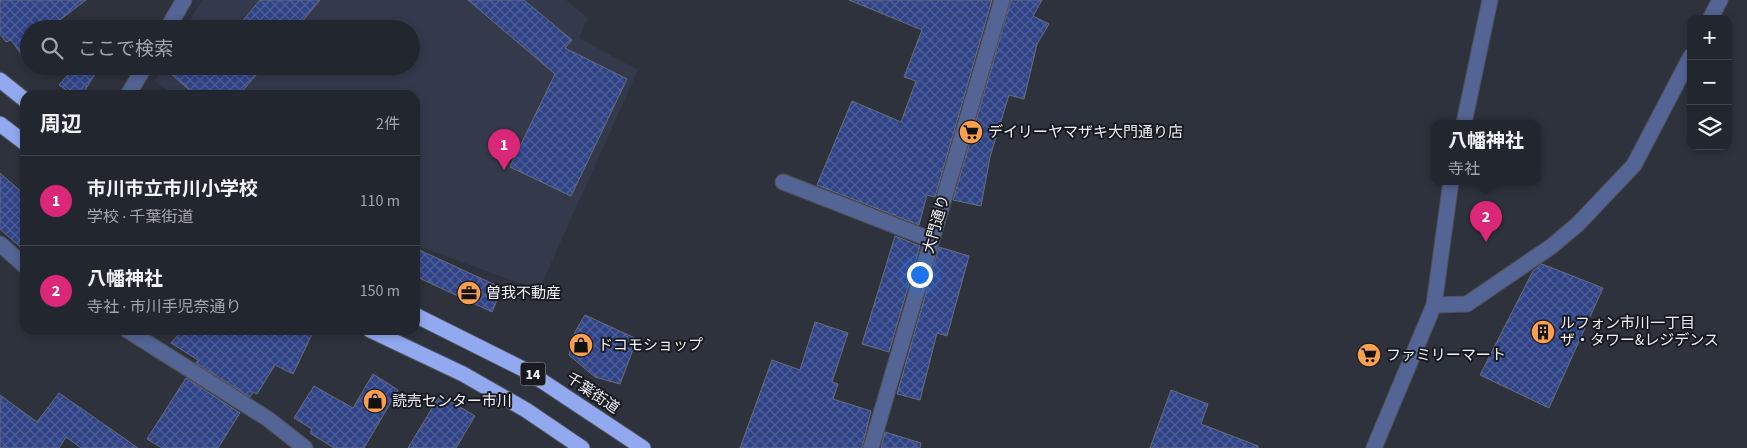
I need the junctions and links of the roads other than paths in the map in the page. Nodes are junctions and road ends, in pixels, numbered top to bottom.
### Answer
1 (184, 0) edge
2 (1002, 0) edge
3 (1490, 0) edge
4 (1720, 0) edge
5 (1712, 15) edge
6 (172, 20) edge
7 (1689, 60) edge
8 (140, 75) edge
9 (0, 80) edge
10 (131, 90) edge
11 (20, 96) edge
12 (1465, 120) edge
13 (0, 124) edge
14 (20, 139) edge
15 (783, 182) dead end
16 (1450, 185) edge
17 (932, 240) junction
18 (0, 244) edge
19 (20, 262) edge
20 (1434, 305) junction
21 (420, 318) edge
22 (135, 335) edge
23 (381, 335) edge
24 (305, 448) edge
25 (582, 448) edge
26 (643, 448) edge
27 (871, 448) edge
28 (1374, 448) edge

1 - 6 street
2 - 17 street, 大門通り
3 - 12 street
4 - 5 street
7 - 20 street
8 - 10 street
9 - 11 highway
13 - 14 highway
15 - 17 street
16 - 20 street
17 - 27 street, 大門通り
18 - 19 street
20 - 28 street
21 - 26 highway, 千葉街道 / 14
22 - 24 street
23 - 25 highway, 14

